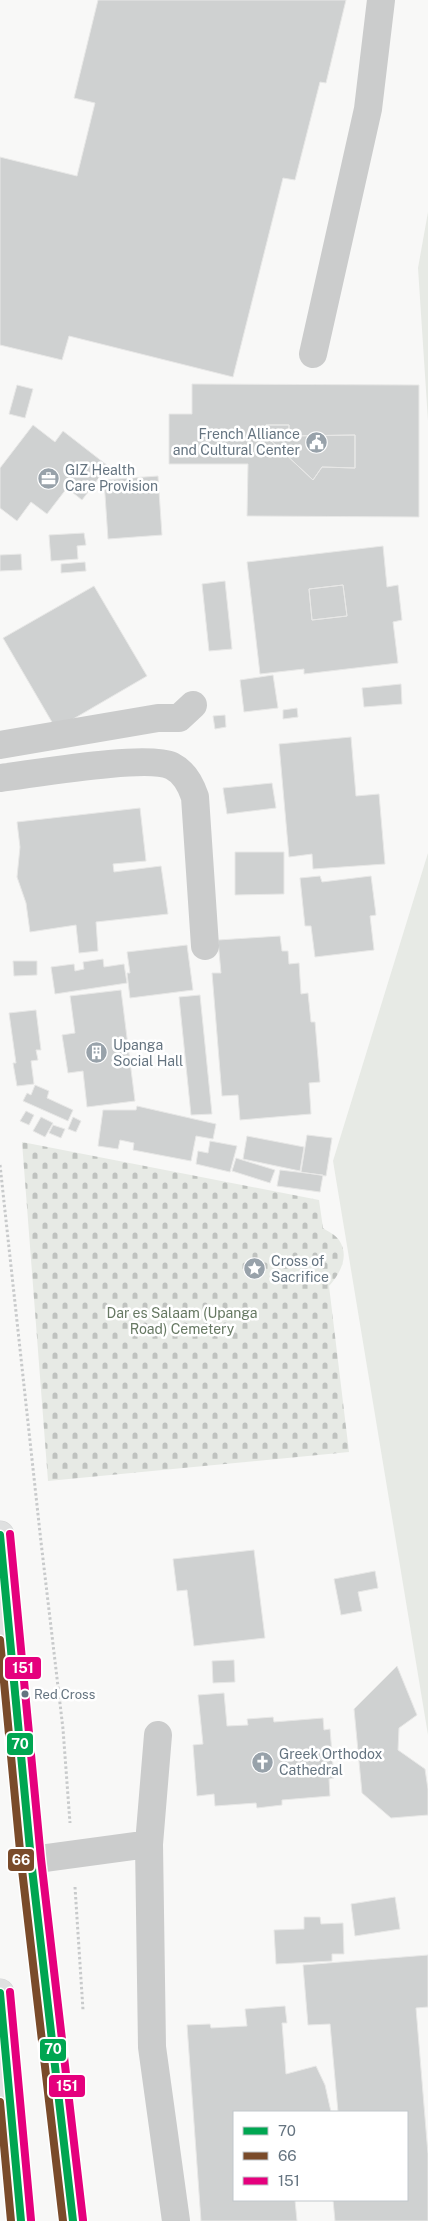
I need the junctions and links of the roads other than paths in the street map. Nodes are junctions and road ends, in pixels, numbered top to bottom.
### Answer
1 (381, 0) edge
2 (313, 354) dead end
3 (193, 705) dead end
4 (0, 745) edge
5 (0, 778) edge
6 (205, 946) dead end
7 (0, 1535) edge
8 (158, 1735) dead end
9 (149, 1844) junction
10 (32, 1860) junction
11 (0, 1993) edge
12 (20, 2221) edge
13 (73, 2221) edge
14 (176, 2221) edge

1 - 2 street
3 - 4 street
5 - 6 street
7 - 10 highway
8 - 9 street
9 - 10 street
9 - 14 street
10 - 13 highway
11 - 12 highway

